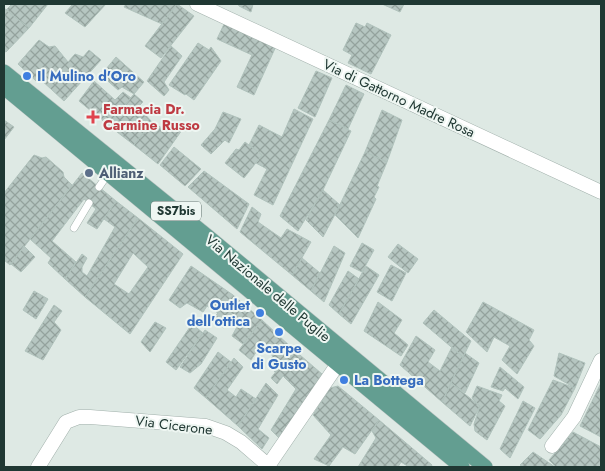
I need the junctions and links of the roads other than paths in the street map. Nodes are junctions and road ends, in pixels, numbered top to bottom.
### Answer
1 (197, 4) edge
2 (4, 72) edge
3 (4, 87) edge
4 (108, 174) junction
5 (99, 187) dead end
6 (601, 192) edge
7 (89, 203) dead end
8 (74, 228) dead end
9 (342, 359) junction
10 (601, 360) edge
11 (552, 446) dead end
12 (269, 466) edge
13 (38, 467) edge
14 (462, 467) edge
15 (485, 467) edge

1 - 6 street, Via di Gattorno Madre Rosa
2 - 9 main road, Via Nazionale delle Puglie / SS7bis
3 - 4 main road, Via Nazionale delle Puglie / SS7bis
4 - 5 lane
4 - 9 main road, Via Nazionale delle Puglie / SS7bis
7 - 8 lane
9 - 12 street
9 - 14 main road, Via Nazionale delle Puglie / SS7bis
9 - 15 main road, Via Nazionale delle Puglie / SS7bis
10 - 11 street
12 - 13 street, Via Cicerone

